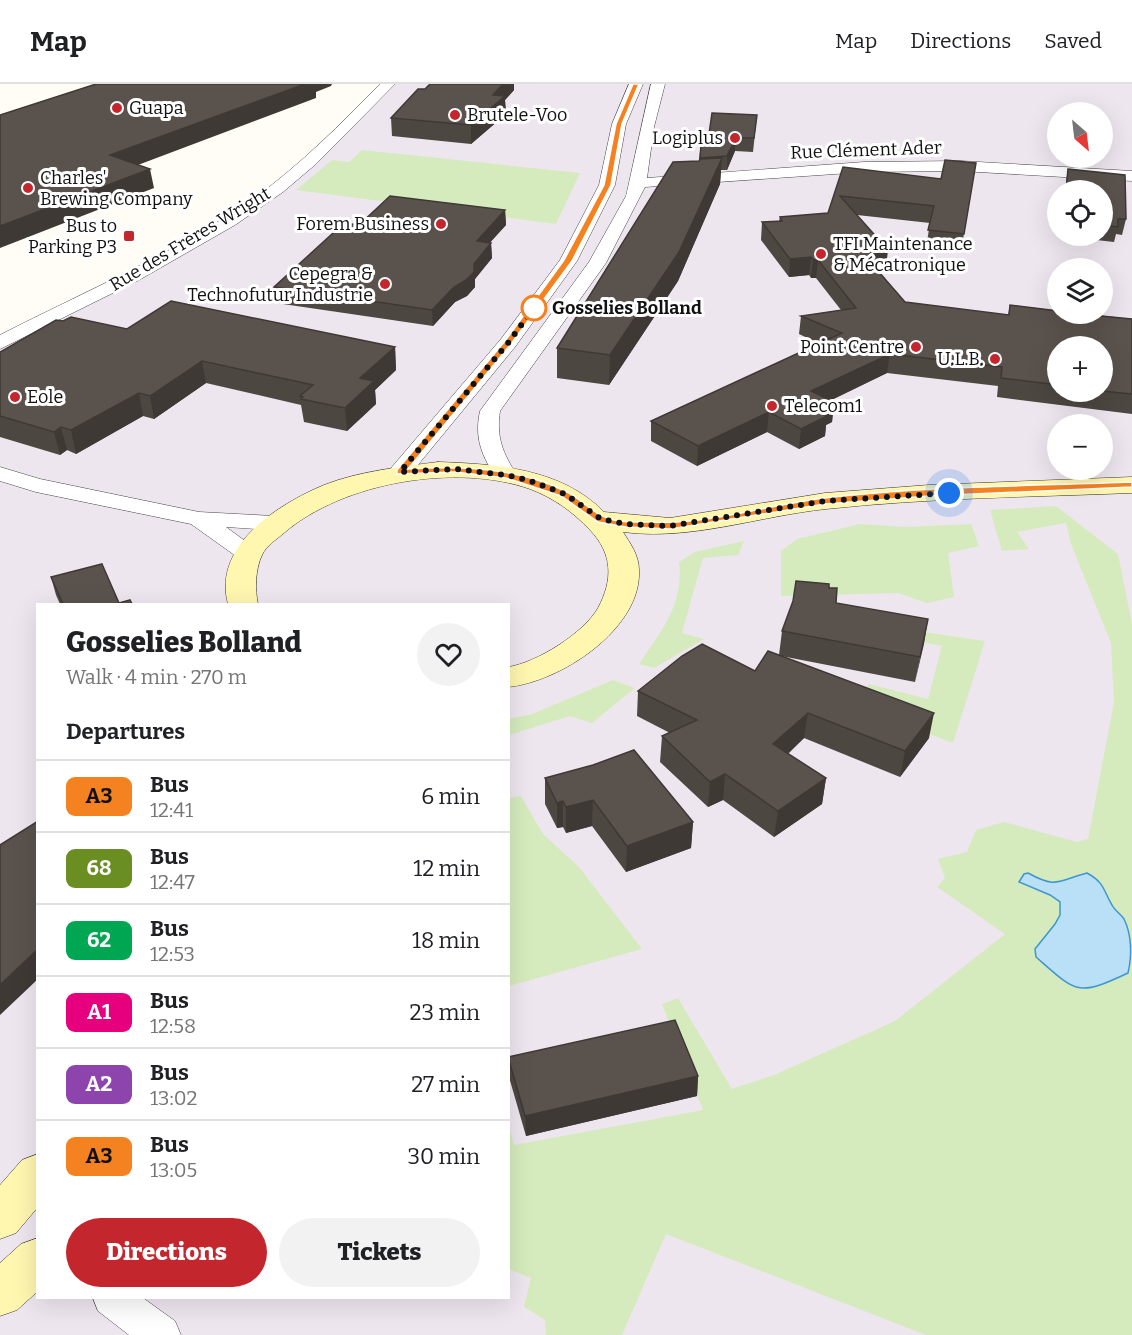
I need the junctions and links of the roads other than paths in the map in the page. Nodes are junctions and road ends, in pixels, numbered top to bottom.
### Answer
1 (387, 84) edge
2 (636, 84) edge
3 (658, 84) edge
4 (1132, 176) edge
5 (638, 183) junction
6 (0, 343) edge
7 (400, 472) junction
8 (0, 474) edge
9 (506, 475) junction
10 (1132, 485) edge
11 (200, 519) junction
12 (601, 519) junction
13 (274, 523) junction
14 (670, 526) junction
15 (623, 553) junction
16 (248, 554) junction
17 (242, 603) edge
18 (510, 677) edge
19 (36, 1176) edge
20 (0, 1218) edge
21 (36, 1261) edge
22 (0, 1294) edge
23 (113, 1299) edge
24 (161, 1335) edge

1 - 6 street, Rue des Frères Wright
2 - 7 street
3 - 5 street
4 - 5 street, Rue Clément Ader
5 - 9 street
7 - 9 street
7 - 13 street
8 - 11 street
9 - 12 street
10 - 14 street
11 - 13 street
11 - 16 street
12 - 14 street
12 - 15 street
13 - 16 street
14 - 15 street
15 - 18 street
16 - 17 street
19 - 20 street
21 - 22 street
23 - 24 street

